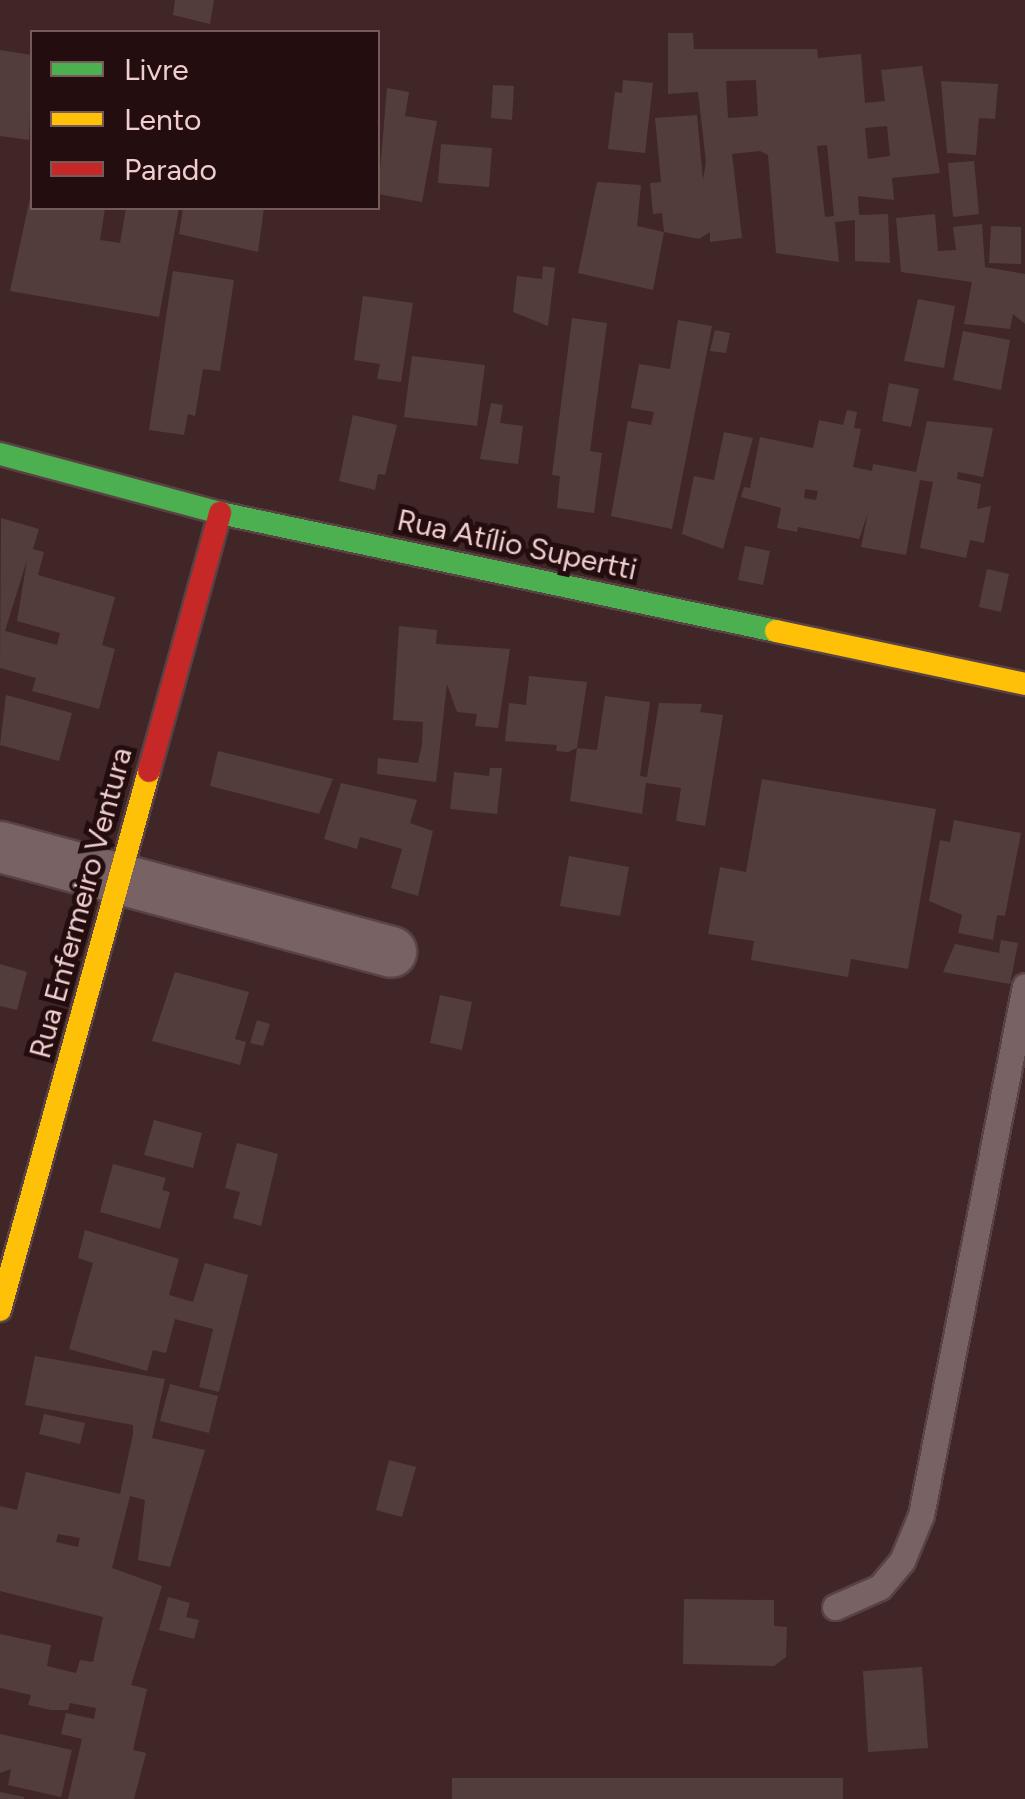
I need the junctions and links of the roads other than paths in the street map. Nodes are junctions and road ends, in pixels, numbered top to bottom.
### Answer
1 (0, 454) edge
2 (220, 512) junction
3 (1025, 684) edge
4 (0, 847) edge
5 (119, 877) junction
6 (391, 952) dead end
7 (1025, 986) edge
8 (0, 1310) edge
9 (836, 1607) dead end

1 - 2 street, Rua Atílio Supertti
2 - 3 street, Rua Atílio Supertti
2 - 5 street, Rua Enfermeiro Ventura
4 - 5 street
5 - 6 street
5 - 8 street, Rua Enfermeiro Ventura
7 - 9 lane

